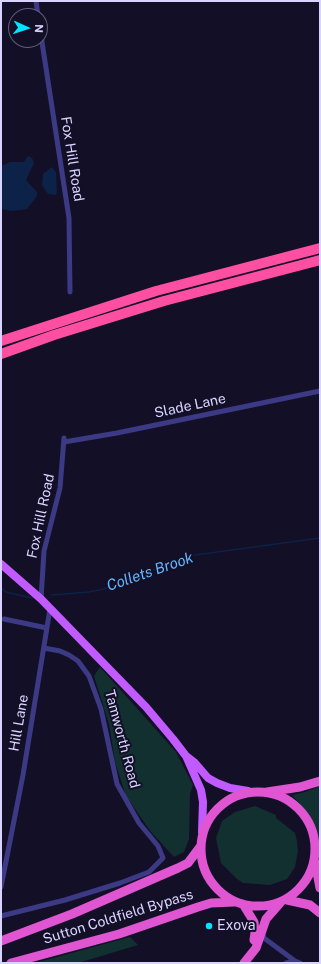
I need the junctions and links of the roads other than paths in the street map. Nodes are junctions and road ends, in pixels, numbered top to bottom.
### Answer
1 (43, 48) edge
2 (320, 248) edge
3 (320, 260) edge
4 (70, 292) dead end
5 (1, 341) edge
6 (1, 354) edge
7 (320, 391) edge
8 (64, 440) joint
9 (1, 564) edge
10 (41, 599) junction
11 (50, 609) junction
12 (4, 619) dead end
13 (47, 628) junction
14 (44, 648) junction
15 (186, 756) junction
16 (320, 781) edge
17 (248, 791) junction
18 (267, 792) junction
19 (202, 832) junction
20 (200, 847) junction
21 (318, 848) edge
22 (314, 862) junction
23 (1, 887) edge
24 (320, 888) edge
25 (283, 902) junction
26 (238, 903) junction
27 (320, 914) edge
28 (1, 916) edge
29 (261, 931) junction
30 (1, 941) edge
31 (297, 962) edge
32 (11, 963) edge
33 (236, 963) edge
34 (244, 963) edge
35 (286, 963) edge

1 - 4 street, Fox Hill Road
2 - 5 highway
3 - 6 highway
7 - 8 street, Slade Lane
8 - 10 street, Fox Hill Road
9 - 10 main road, Tamworth Road
10 - 11 main road, Tamworth Road
11 - 13 street, Hill Lane
11 - 15 main road, Tamworth Road
12 - 13 street
13 - 14 street, Hill Lane
14 - 23 street, Hill Lane
14 - 28 street, Tamworth Road
15 - 17 main road, Tamworth Road
15 - 19 main road, Tamworth Road
16 - 18 highway
17 - 18 highway
17 - 19 highway
18 - 21 highway
19 - 20 highway
20 - 26 highway
20 - 30 highway, Sutton Coldfield Bypass
21 - 22 highway
22 - 24 highway
22 - 25 highway
25 - 26 highway
25 - 27 highway
25 - 29 highway
26 - 32 highway, Sutton Coldfield Bypass
26 - 33 highway
29 - 31 street
29 - 34 highway
31 - 35 street

